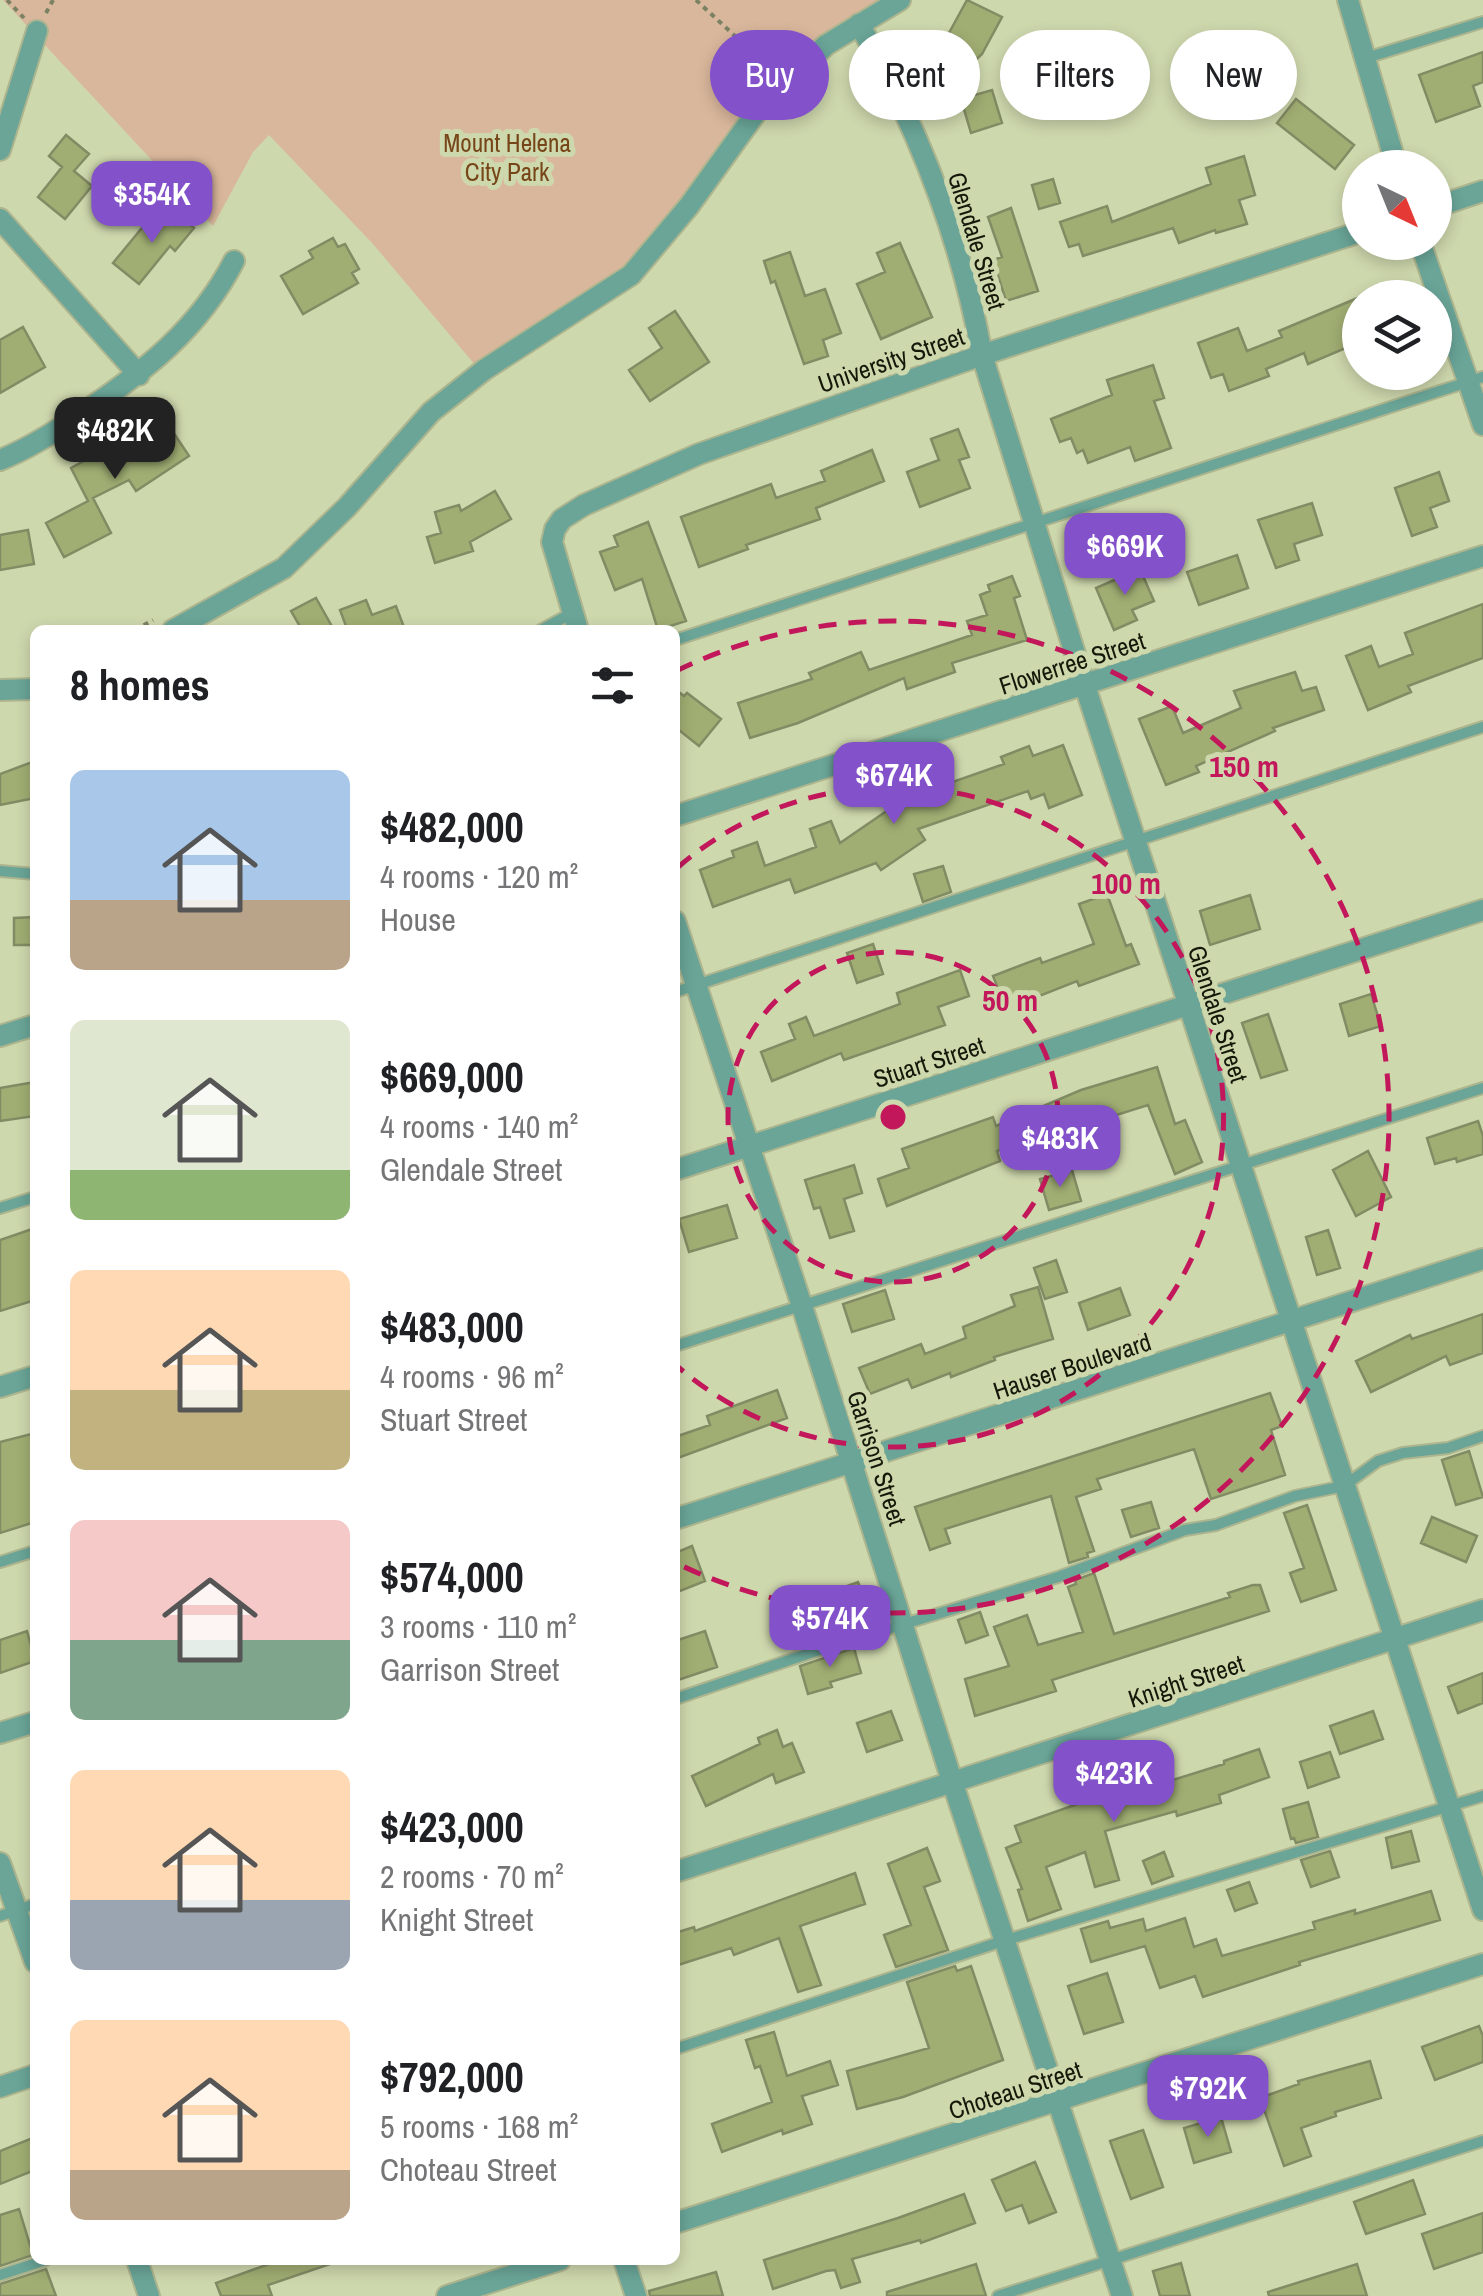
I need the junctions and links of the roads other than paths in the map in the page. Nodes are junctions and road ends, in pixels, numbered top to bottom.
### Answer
1 (900, 0) edge
2 (1348, 0) edge
3 (1483, 22) edge
4 (859, 24) junction
5 (37, 31) dead end
6 (1366, 58) junction
7 (0, 150) edge
8 (1392, 150) edge
9 (1483, 192) edge
10 (1452, 202) edge
11 (0, 219) edge
12 (1342, 238) edge
13 (1427, 260) edge
14 (234, 261) dead end
15 (982, 354) junction
16 (139, 375) junction
17 (1476, 380) edge
18 (1483, 425) edge
19 (0, 460) edge
20 (1035, 525) junction
21 (1483, 556) edge
22 (575, 622) edge
23 (182, 625) edge
24 (680, 638) edge
25 (1085, 686) junction
26 (0, 690) edge
27 (30, 690) edge
28 (1483, 728) edge
29 (680, 814) edge
30 (1136, 843) junction
31 (0, 871) edge
32 (30, 874) edge
33 (1483, 910) edge
34 (680, 954) edge
35 (685, 988) edge
36 (1188, 1005) junction
37 (30, 1027) edge
38 (0, 1036) edge
39 (1483, 1088) edge
40 (749, 1146) junction
41 (1242, 1165) junction
42 (680, 1168) edge
43 (30, 1199) edge
44 (0, 1208) edge
45 (1483, 1258) edge
46 (802, 1306) junction
47 (1290, 1322) junction
48 (680, 1344) edge
49 (30, 1378) edge
50 (0, 1387) edge
51 (1483, 1436) edge
52 (852, 1464) junction
53 (1344, 1486) junction
54 (680, 1517) edge
55 (30, 1553) edge
56 (0, 1562) edge
57 (1483, 1610) edge
58 (904, 1626) junction
59 (1394, 1641) junction
60 (680, 1697) edge
61 (30, 1724) edge
62 (0, 1734) edge
63 (952, 1781) junction
64 (1483, 1796) edge
65 (1449, 1807) junction
66 (0, 1863) edge
67 (680, 1870) edge
68 (17, 1910) edge
69 (1483, 1910) edge
70 (1006, 1940) junction
71 (30, 1948) edge
72 (1483, 1964) edge
73 (680, 2047) edge
74 (30, 2077) edge
75 (0, 2087) edge
76 (1059, 2102) junction
77 (1483, 2141) edge
78 (680, 2221) edge
79 (1110, 2260) junction
80 (31, 2265) edge
81 (139, 2265) edge
82 (544, 2265) edge
83 (626, 2265) edge
84 (0, 2275) edge
85 (149, 2296) edge
86 (448, 2296) edge
87 (636, 2296) edge
88 (998, 2296) edge
89 (1122, 2296) edge

1 - 4 street
2 - 6 street
3 - 6 lane
4 - 15 street, Glendale Street
4 - 23 street
5 - 7 street
6 - 8 street
9 - 10 street
11 - 16 street
12 - 15 street, University Street
13 - 17 street
14 - 16 street
15 - 20 street, Glendale Street
15 - 22 street, University Street
16 - 19 street
17 - 18 street
17 - 20 lane
20 - 24 lane
20 - 25 street, Glendale Street
21 - 25 street, Flowerree Street
25 - 29 street, Flowerree Street
25 - 30 street, Glendale Street
26 - 27 street
28 - 30 lane
30 - 35 lane
30 - 36 street, Glendale Street
31 - 32 lane
33 - 36 street, Stuart Street
34 - 35 street, Garrison Street
35 - 40 street, Garrison Street
36 - 40 street, Stuart Street
36 - 41 street, Glendale Street
37 - 38 street
39 - 41 lane
40 - 42 street, Stuart Street
40 - 46 street, Garrison Street
41 - 46 lane
41 - 47 street, Glendale Street
43 - 44 lane
45 - 47 street, Hauser Boulevard
46 - 48 lane
46 - 52 street, Garrison Street
47 - 52 street, Hauser Boulevard
47 - 53 street, Glendale Street
49 - 50 street
51 - 53 lane
52 - 54 street, Hauser Boulevard
52 - 58 street, Garrison Street
53 - 58 lane
53 - 59 street, Glendale Street
55 - 56 lane
57 - 59 street, Knight Street
58 - 60 lane
58 - 63 street, Garrison Street
59 - 63 street, Knight Street
59 - 65 street, Glendale Street
61 - 62 street
63 - 67 street, Knight Street
63 - 70 street, Garrison Street
64 - 65 lane
65 - 69 street, Glendale Street
65 - 70 lane
66 - 68 street
68 - 71 street
70 - 73 lane
70 - 76 street, Garrison Street
72 - 76 street, Choteau Street
74 - 75 street
76 - 78 street, Choteau Street
76 - 79 street, Garrison Street
77 - 79 lane
79 - 88 lane
79 - 89 street, Garrison Street
80 - 84 lane
81 - 85 street
82 - 86 street
83 - 87 street

